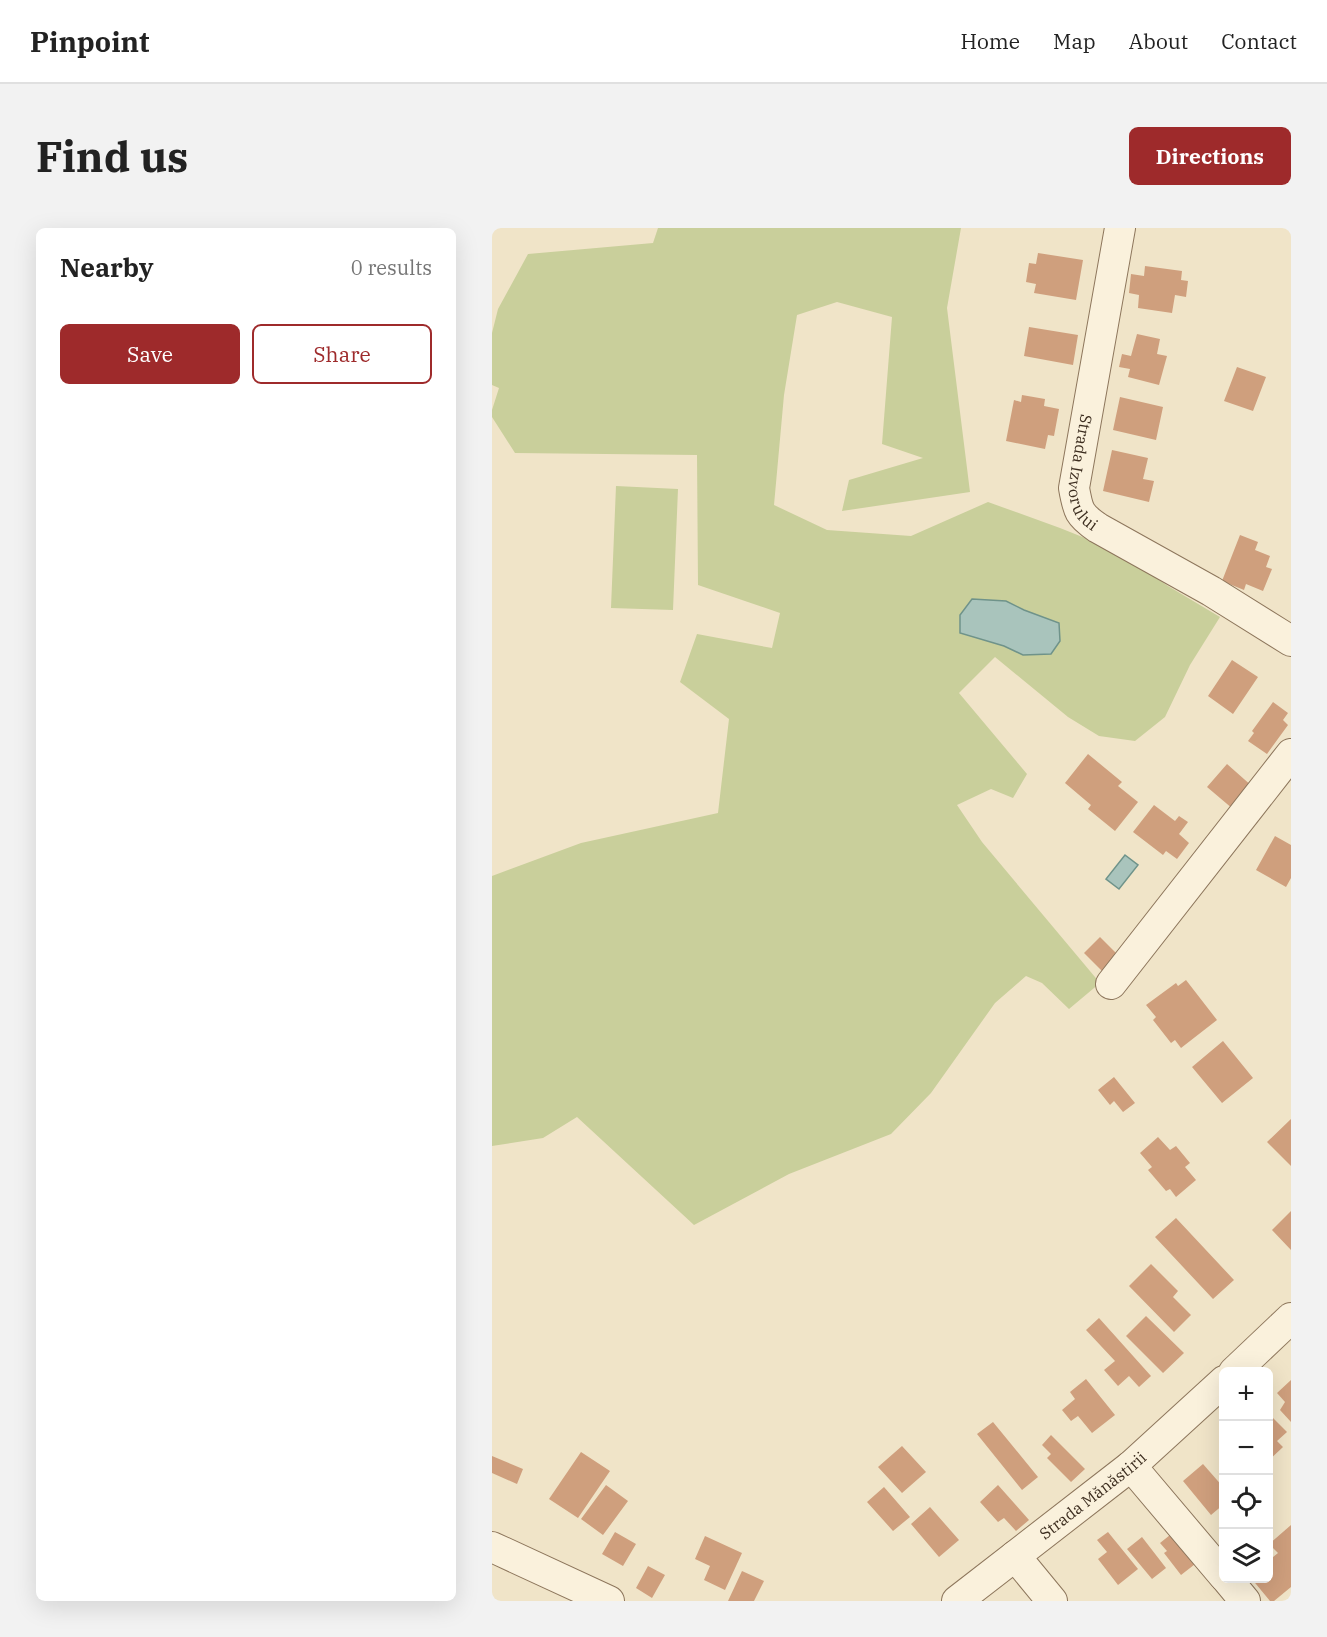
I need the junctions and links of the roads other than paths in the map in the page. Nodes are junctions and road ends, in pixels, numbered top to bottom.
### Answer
1 (1120, 228) edge
2 (1291, 641) edge
3 (1291, 754) edge
4 (1111, 984) dead end
5 (1291, 1318) edge
6 (1238, 1367) edge
7 (1219, 1386) edge
8 (1131, 1467) junction
9 (492, 1547) edge
10 (1015, 1556) junction
11 (1219, 1570) edge
12 (1230, 1583) edge
13 (609, 1601) edge
14 (957, 1601) edge
15 (1052, 1601) edge
16 (1245, 1601) edge

1 - 2 street, Strada Izvorului
3 - 4 street
5 - 6 street
7 - 8 street, Strada Mănăstirii
8 - 10 street, Strada Mănăstirii
8 - 11 street
9 - 13 street
10 - 14 street, Strada Mănăstirii
10 - 15 street
12 - 16 street

